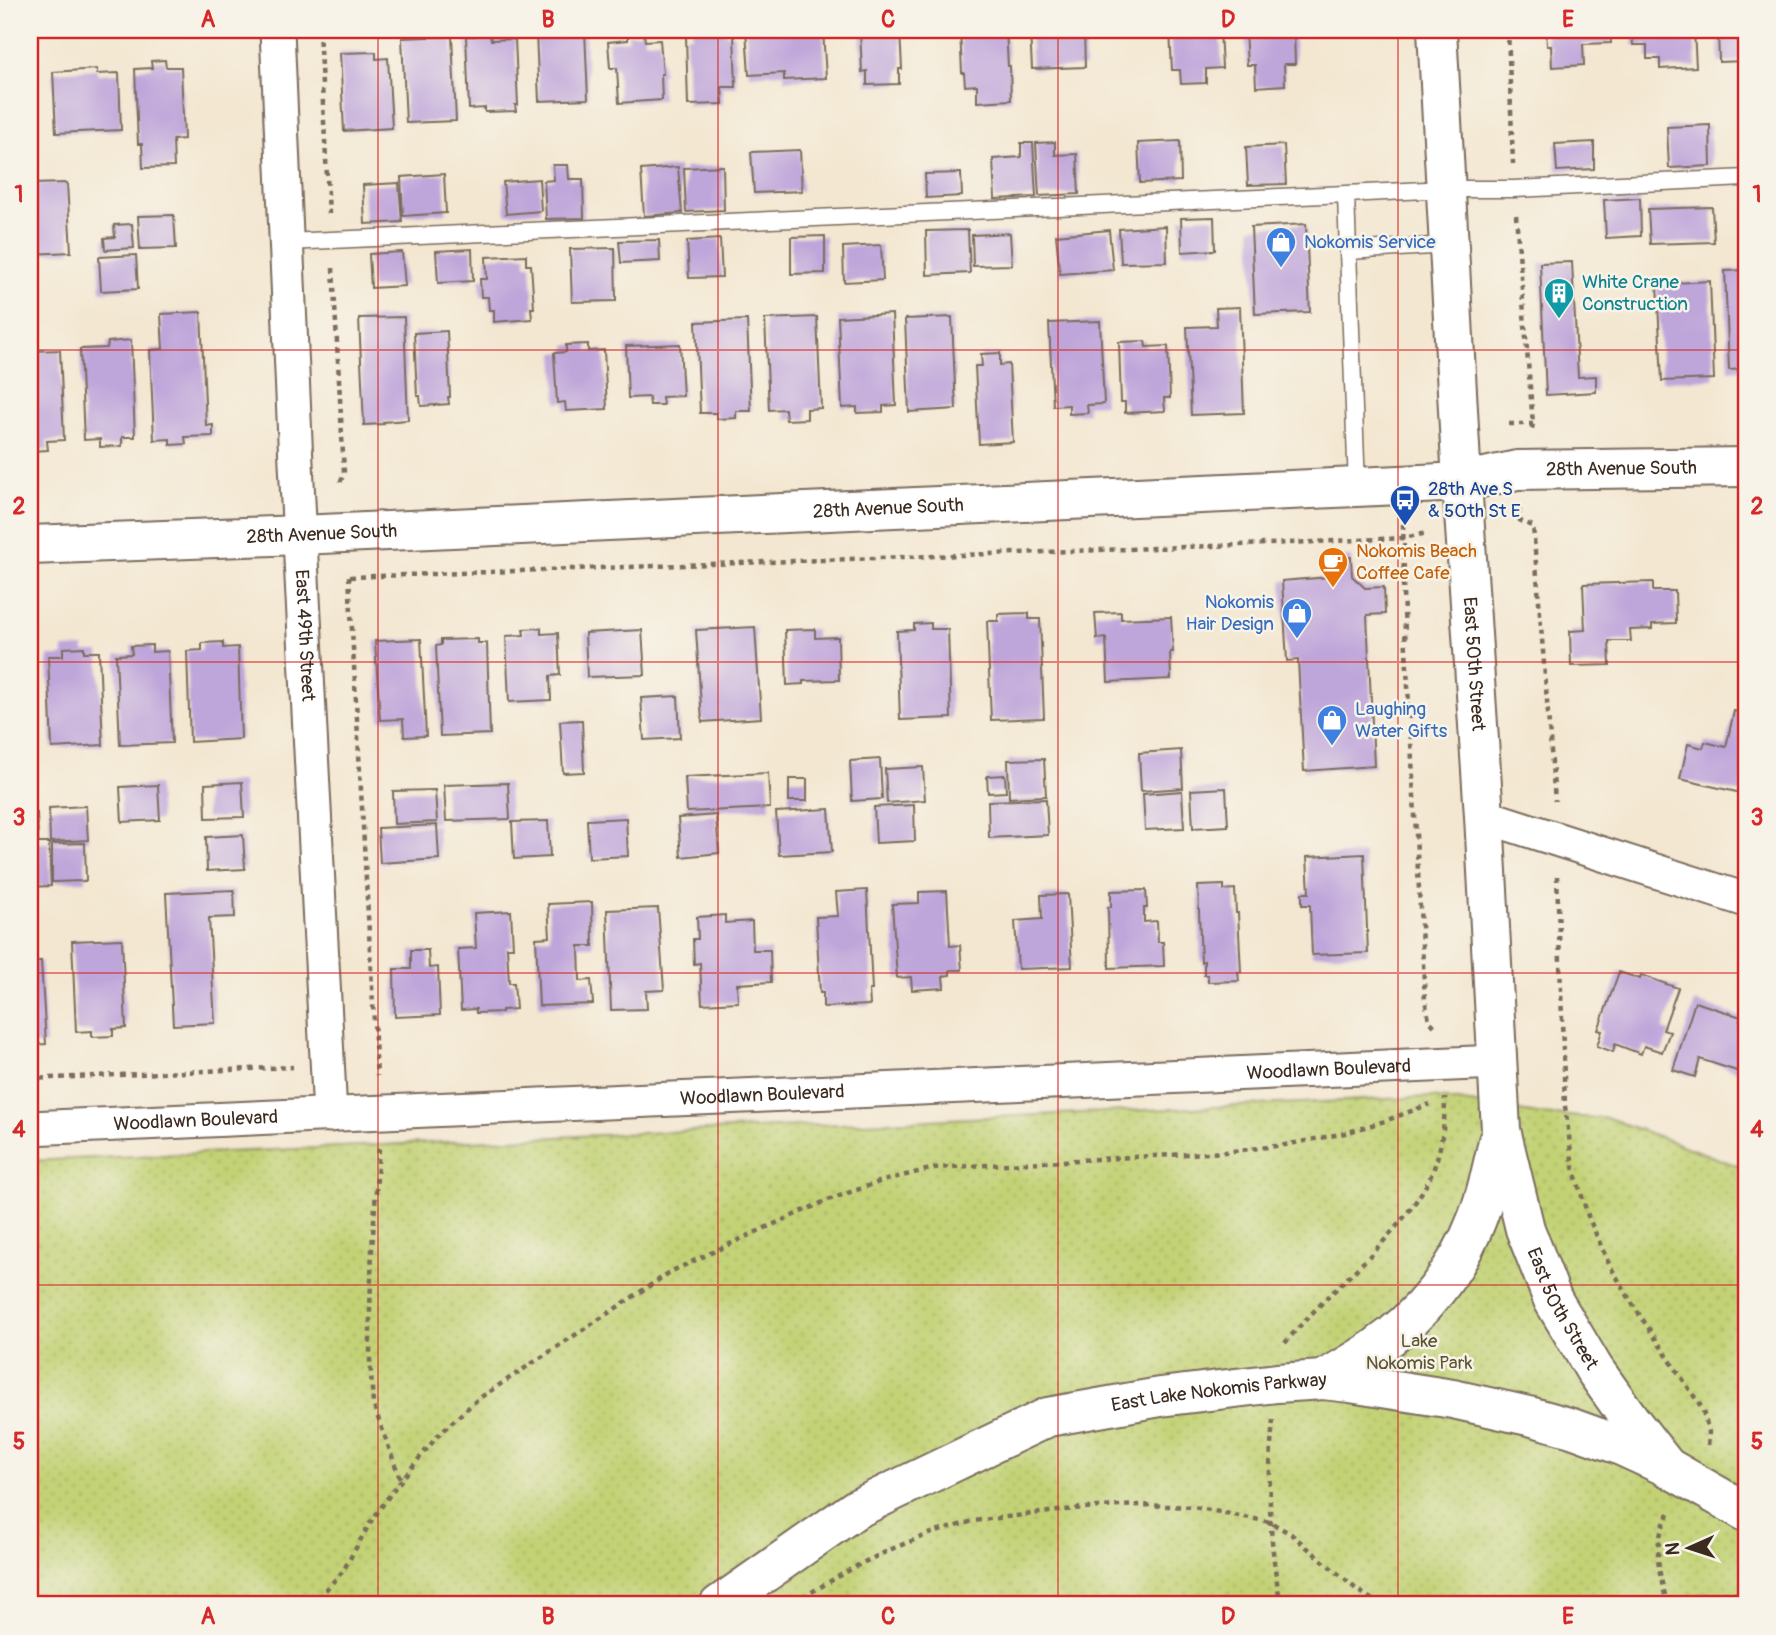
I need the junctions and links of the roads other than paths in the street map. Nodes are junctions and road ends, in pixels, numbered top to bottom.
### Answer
1 (277, 30) edge
2 (1437, 30) edge
3 (1746, 178) edge
4 (1446, 189) junction
5 (1346, 194) junction
6 (287, 242) junction
7 (1449, 245) junction
8 (1348, 251) junction
9 (1746, 467) edge
10 (1462, 482) junction
11 (1357, 487) junction
12 (300, 535) junction
13 (30, 545) edge
14 (1484, 816) junction
15 (1746, 900) edge
16 (1497, 1062) junction
17 (330, 1115) junction
18 (30, 1128) edge
19 (1501, 1130) junction
20 (1323, 1380) junction
21 (1667, 1467) junction
22 (1746, 1512) edge
23 (719, 1605) edge

1 - 6 street, East 49th Street
2 - 4 street, East 50th Street
3 - 4 lane
4 - 5 lane
4 - 7 street, East 50th Street
5 - 6 lane
5 - 8 lane
6 - 12 street, East 49th Street
7 - 8 lane
7 - 10 street, East 50th Street
8 - 11 lane
9 - 10 street, 28th Avenue South
10 - 11 street, 28th Avenue South
10 - 14 street, East 50th Street
11 - 12 street, 28th Avenue South
12 - 13 street, 28th Avenue South
12 - 17 street, East 49th Street
14 - 15 street
14 - 16 street, East 50th Street
16 - 17 street, Woodlawn Boulevard
16 - 19 street, East 50th Street
17 - 18 street, Woodlawn Boulevard
19 - 20 street, East 50th Street
19 - 21 street, East 50th Street
20 - 21 street, East Lake Nokomis Parkway
20 - 23 street, East Lake Nokomis Parkway
21 - 22 street, East Lake Nokomis Parkway

